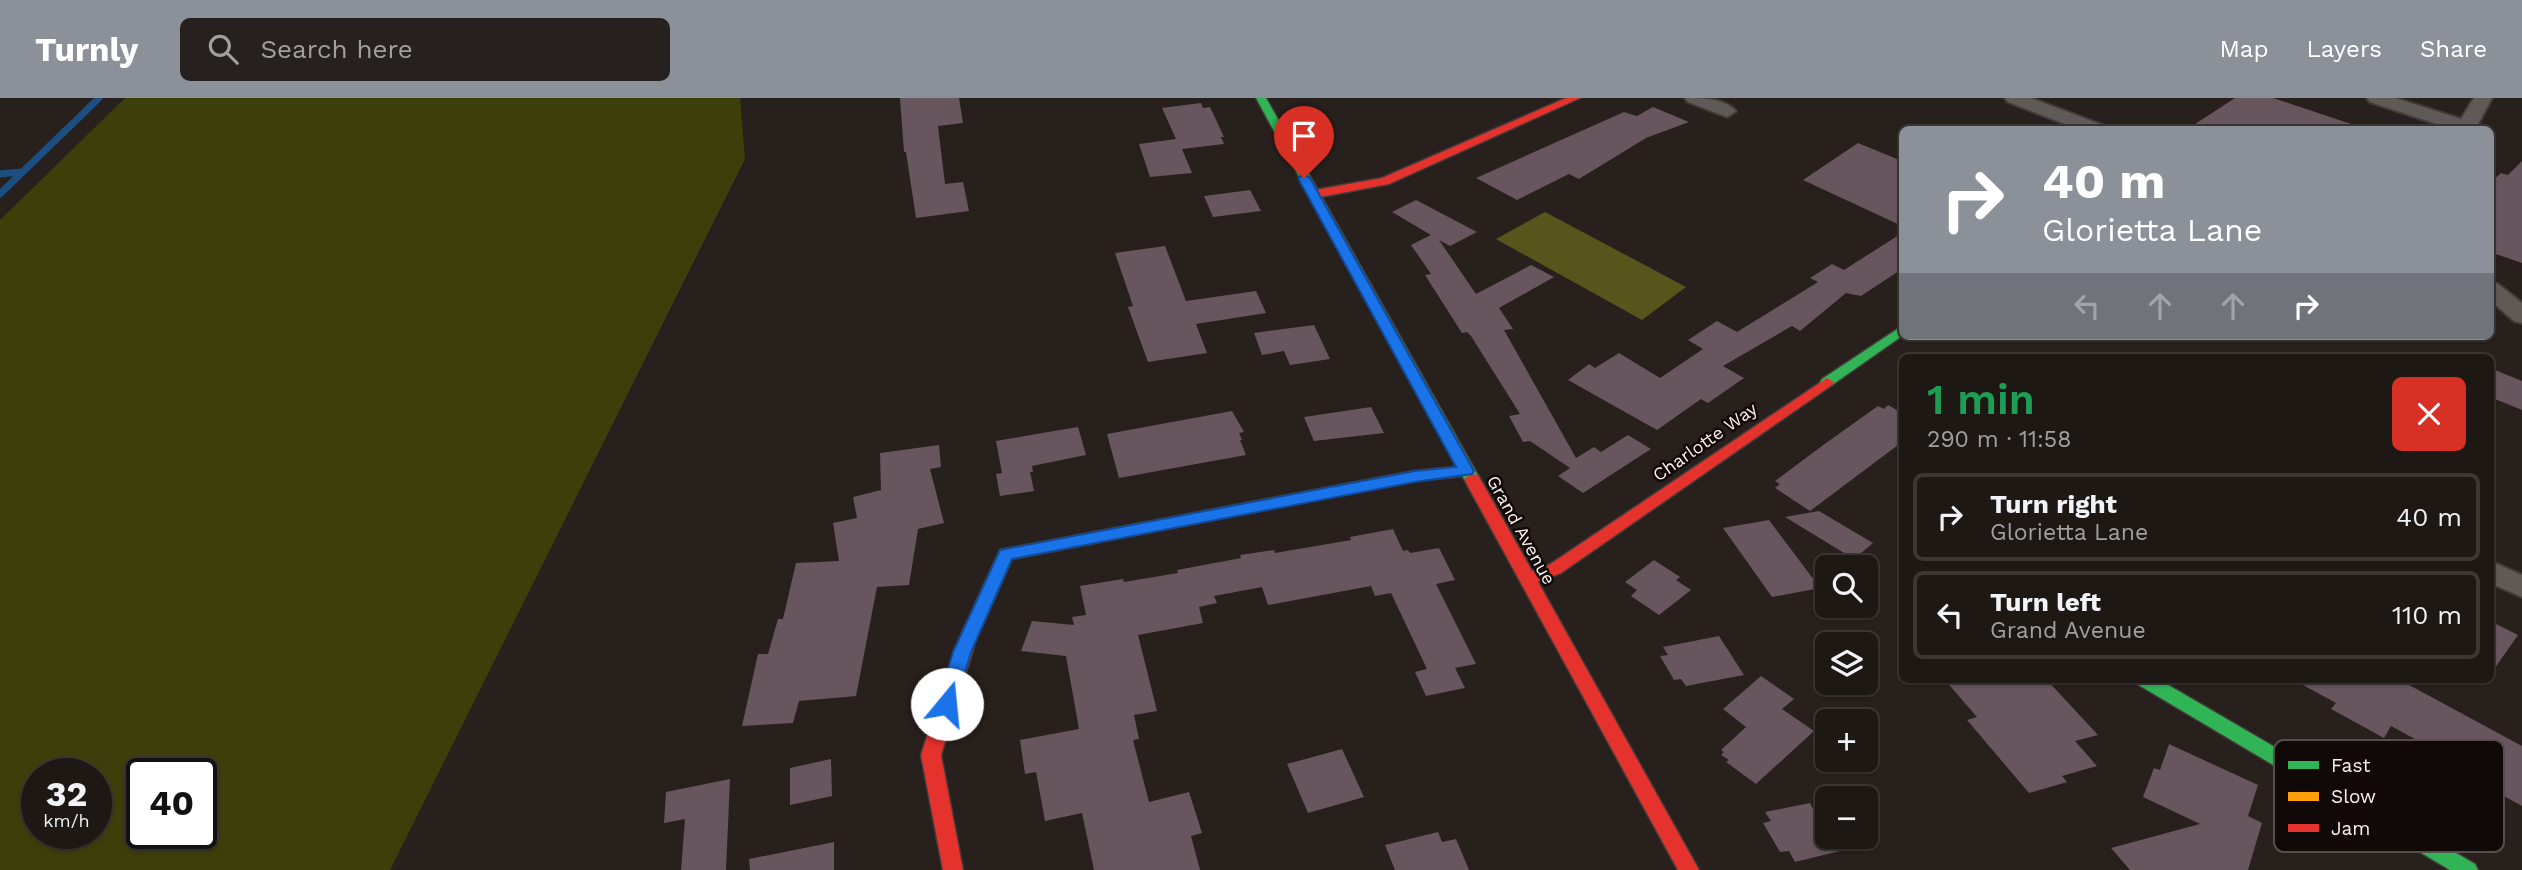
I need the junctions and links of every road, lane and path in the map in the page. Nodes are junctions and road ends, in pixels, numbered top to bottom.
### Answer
1 (1261, 98) edge
2 (1576, 98) edge
3 (1694, 98) edge
4 (2014, 98) edge
5 (2376, 98) edge
6 (2483, 98) edge
7 (1727, 111) dead end
8 (2088, 126) edge
9 (2459, 126) edge
10 (2466, 126) edge
11 (1315, 194) junction
12 (2494, 292) edge
13 (2522, 316) edge
14 (1899, 332) edge
15 (1466, 471) junction
16 (2494, 573) edge
17 (1527, 579) junction
18 (2522, 587) edge
19 (2150, 683) edge
20 (2274, 758) edge
21 (2429, 852) edge
22 (2451, 865) edge
23 (953, 870) edge
24 (1689, 870) edge

1 - 11 street, Grand Avenue
2 - 11 street
3 - 7 street
4 - 8 street
5 - 9 street
6 - 10 street
11 - 15 street, Grand Avenue
12 - 13 street
14 - 17 street, Charlotte Way
15 - 17 street, Grand Avenue
15 - 23 street
16 - 18 street
17 - 24 street, Grand Avenue
19 - 20 street
21 - 22 street

